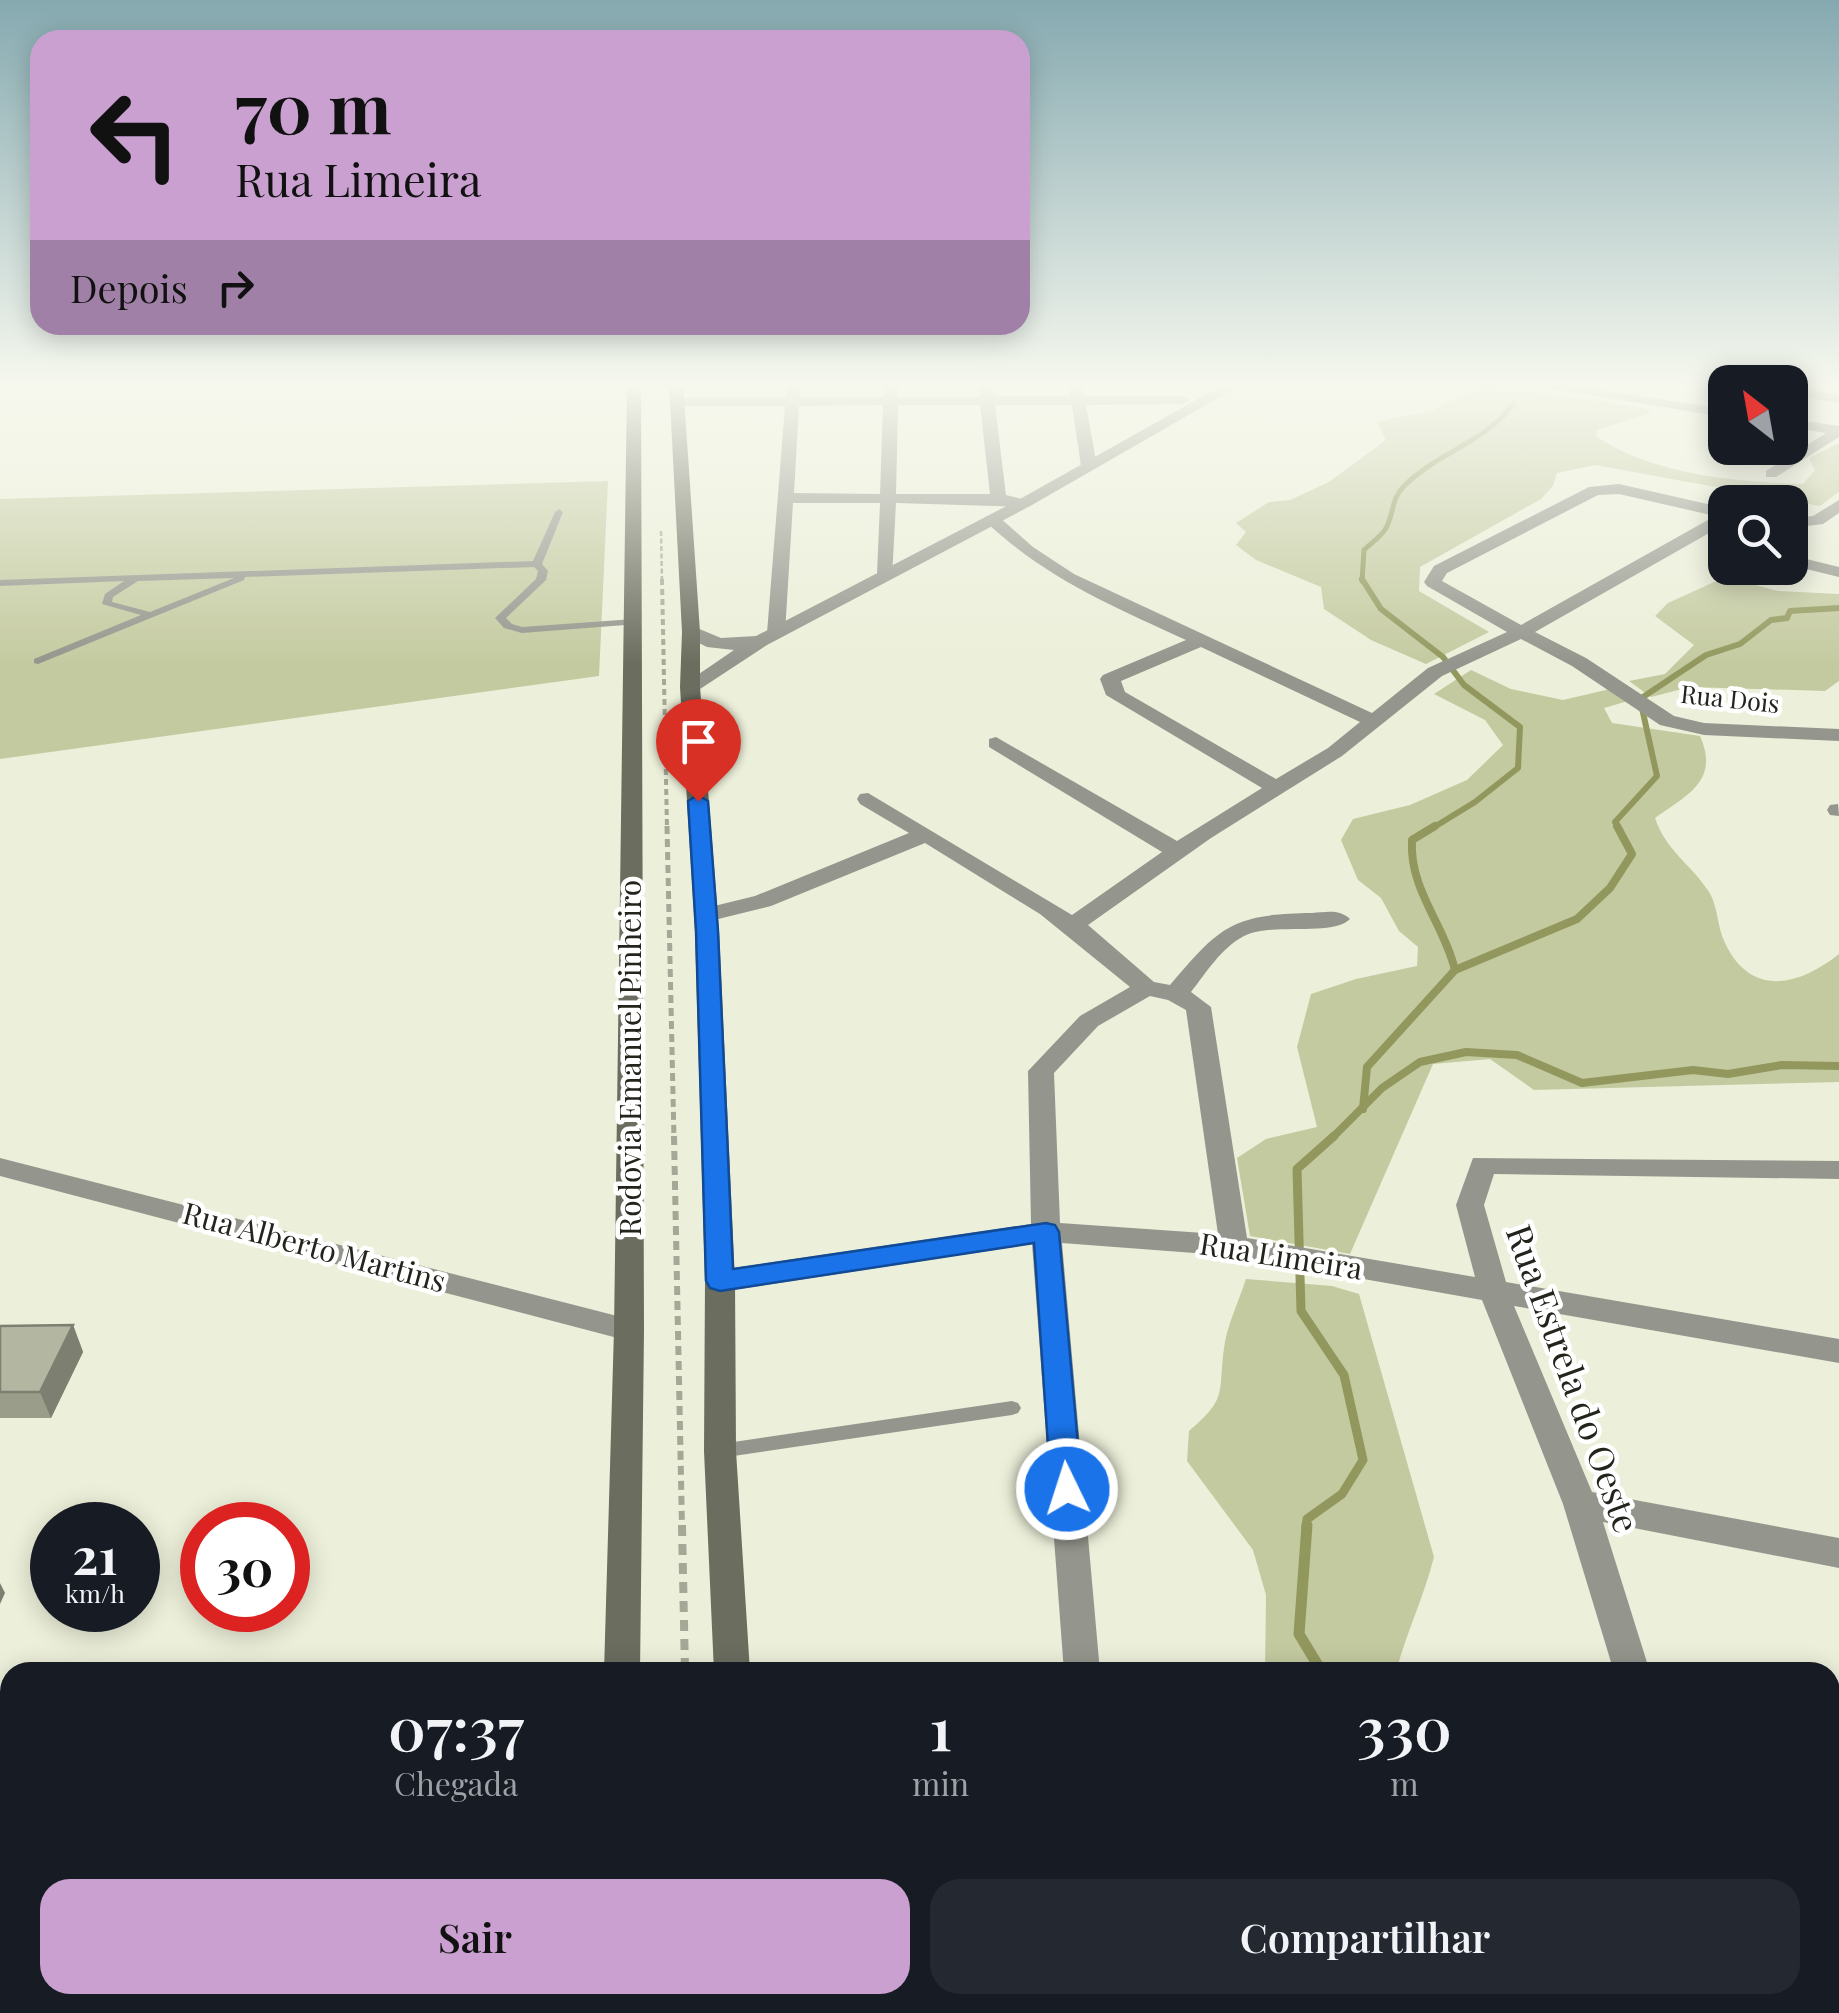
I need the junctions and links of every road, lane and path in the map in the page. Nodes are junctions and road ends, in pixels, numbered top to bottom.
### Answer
1 (634, 476) edge
2 (681, 476) edge
3 (785, 476) edge
4 (887, 476) edge
5 (996, 476) edge
6 (1072, 476) edge
7 (784, 498) junction
8 (885, 499) junction
9 (998, 499) junction
10 (1026, 502) junction
11 (1839, 505) edge
12 (1708, 511) edge
13 (559, 512) dead end
14 (992, 519) junction
15 (660, 521) dead end
16 (1808, 522) edge
17 (1708, 525) edge
18 (537, 564) junction
19 (1808, 564) edge
20 (1839, 572) edge
21 (252, 574) junction
22 (886, 574) junction
23 (136, 578) junction
24 (0, 584) edge
25 (149, 615) junction
26 (634, 622) junction
27 (691, 632) junction
28 (1520, 632) junction
29 (768, 637) junction
30 (1203, 640) junction
31 (38, 661) dead end
32 (690, 687) junction
33 (1371, 720) junction
34 (1839, 735) edge
35 (996, 744) dead end
36 (1275, 786) junction
37 (868, 798) dead end
38 (924, 834) junction
39 (1177, 851) junction
40 (706, 915) junction
41 (1338, 918) dead end
42 (1073, 925) junction
43 (1161, 991) junction
44 (0, 1167) edge
45 (1839, 1170) edge
46 (1046, 1232) junction
47 (1234, 1246) junction
48 (720, 1281) junction
49 (1494, 1293) junction
50 (629, 1330) junction
51 (1839, 1351) edge
52 (1012, 1408) dead end
53 (720, 1451) junction
54 (1580, 1504) junction
55 (1839, 1552) edge
56 (622, 1662) edge
57 (685, 1662) edge
58 (731, 1662) edge
59 (1081, 1662) edge
60 (1629, 1662) edge

1 - 26 main road, Rodovia Emanuel Pinheiro
2 - 27 main road
3 - 7 street
4 - 8 street
5 - 9 street
6 - 10 street
7 - 8 street
7 - 29 street
8 - 9 street
8 - 22 street
9 - 10 street
10 - 14 street
11 - 16 street
12 - 28 street, Rua Dois
13 - 18 lane
14 - 22 street
14 - 30 street
15 - 57 path
17 - 28 street
18 - 21 lane
18 - 26 lane
19 - 20 street
21 - 23 lane
21 - 25 lane
22 - 29 street
23 - 24 lane
23 - 25 lane
25 - 31 lane
26 - 50 main road, Rodovia Emanuel Pinheiro
27 - 29 street
27 - 32 main road
28 - 33 street
28 - 34 street, Rua Dois
29 - 32 street
30 - 33 street
30 - 36 street
32 - 40 main road
33 - 36 street
35 - 39 street
36 - 39 street
37 - 38 street
38 - 40 street
38 - 42 street
39 - 42 street
40 - 48 main road
41 - 43 street
42 - 43 street
43 - 46 street
43 - 47 street
44 - 50 street, Rua Alberto Martins
45 - 49 street, Rua Estrela do Oeste
46 - 47 street, Rua Limeira
46 - 48 street, Rua Limeira
46 - 59 street
47 - 49 street, Rua Limeira
48 - 53 main road
49 - 51 street, Rua Limeira
49 - 54 street, Rua Estrela do Oeste
50 - 56 main road, Rodovia Emanuel Pinheiro
52 - 53 lane
53 - 58 main road
54 - 55 street
54 - 60 street, Rua Estrela do Oeste

